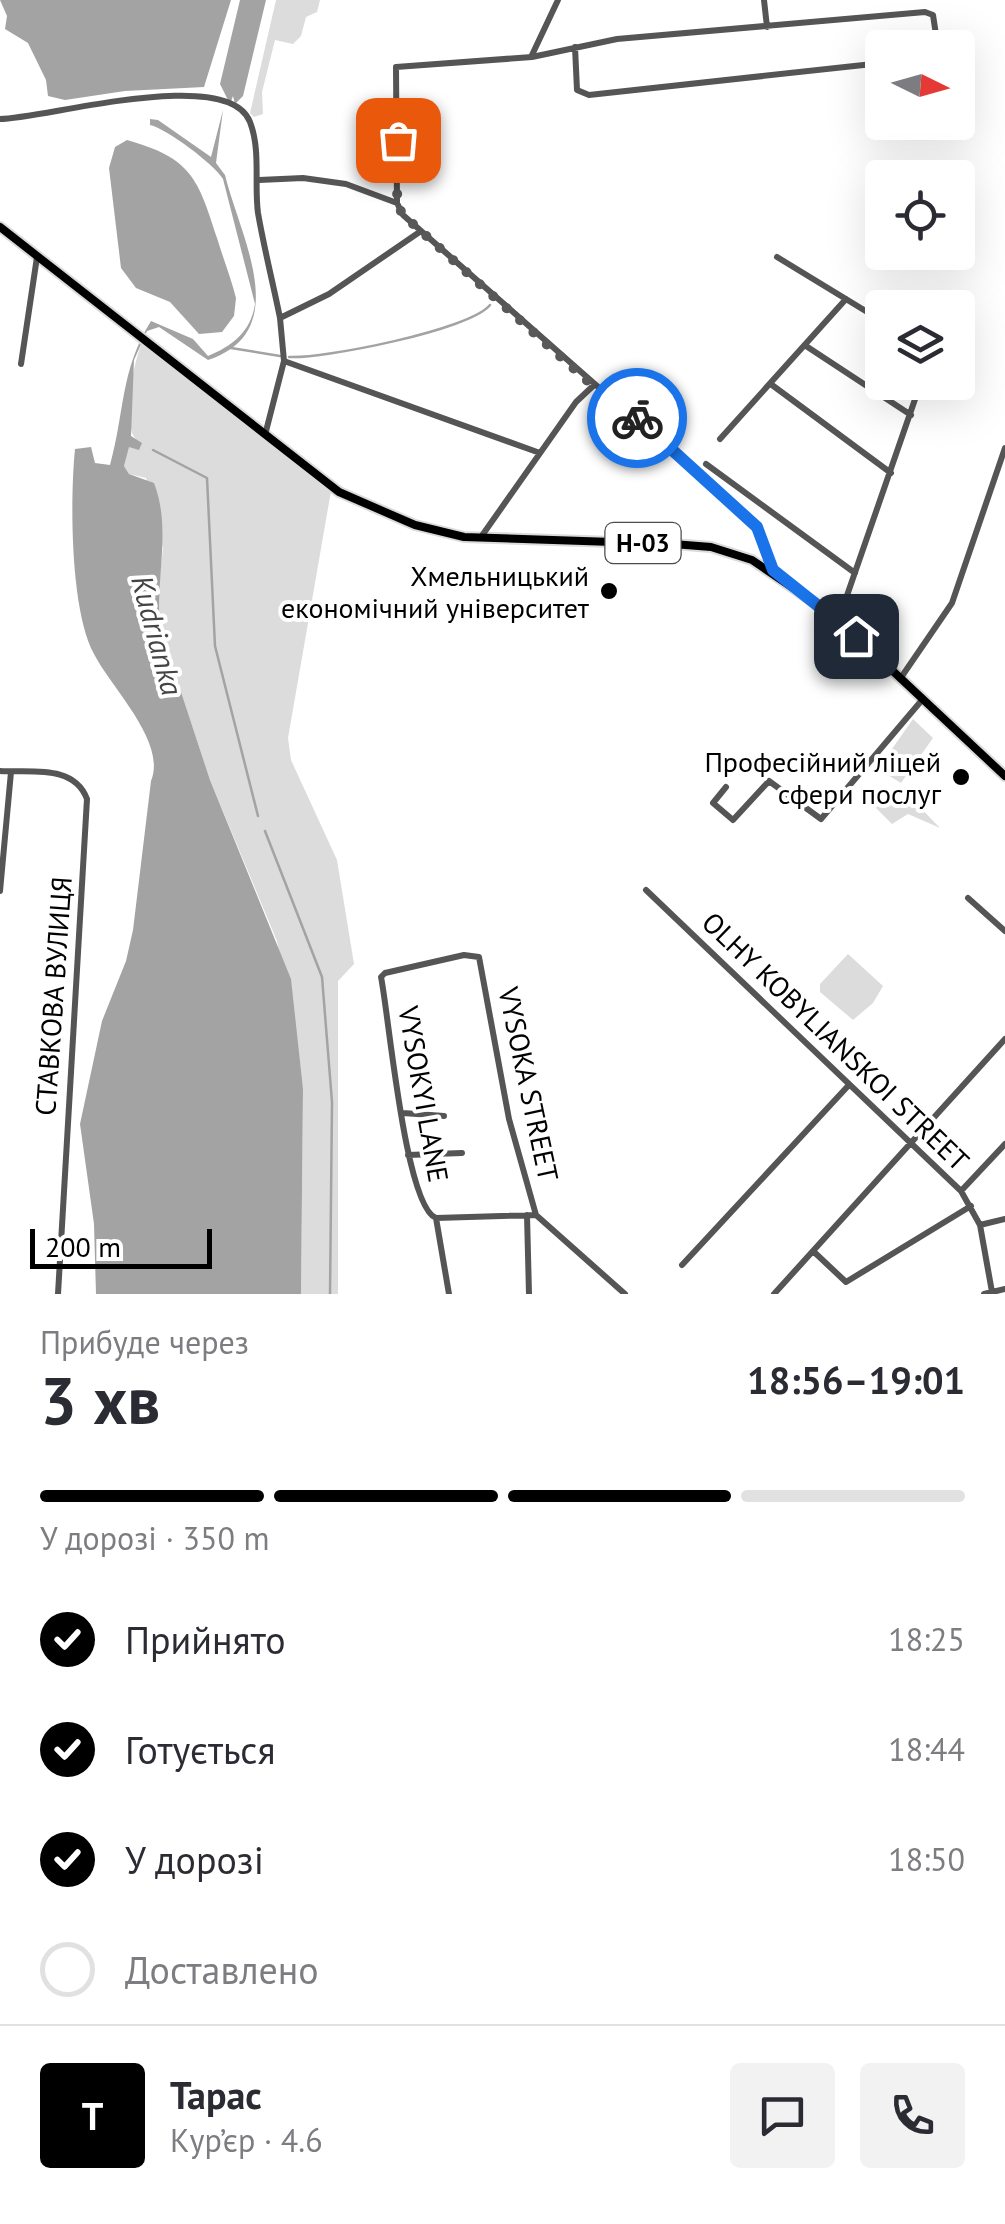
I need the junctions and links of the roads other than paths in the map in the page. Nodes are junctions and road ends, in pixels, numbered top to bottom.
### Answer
1 (558, 0) edge
2 (764, 0) edge
3 (767, 27) junction
4 (936, 30) edge
5 (541, 42) junction
6 (575, 47) junction
7 (551, 53) junction
8 (532, 56) junction
9 (865, 65) edge
10 (0, 119) edge
11 (259, 180) junction
12 (397, 204) junction
13 (0, 227) edge
14 (421, 230) junction
15 (37, 257) junction
16 (777, 257) dead end
17 (846, 298) junction
18 (865, 310) edge
19 (280, 318) junction
20 (806, 346) junction
21 (284, 361) junction
22 (21, 364) dead end
23 (772, 385) junction
24 (593, 386) junction
25 (916, 400) edge
26 (911, 415) junction
27 (264, 436) junction
28 (720, 439) dead end
29 (1005, 448) edge
30 (540, 453) junction
31 (706, 464) dead end
32 (892, 473) junction
33 (480, 539) junction
34 (773, 570) junction
35 (855, 572) junction
36 (834, 616) junction
37 (900, 679) junction
38 (922, 700) junction
39 (0, 771) edge
40 (11, 772) junction
41 (1005, 776) edge
42 (726, 787) dead end
43 (646, 890) dead end
44 (0, 891) edge
45 (968, 898) dead end
46 (1005, 931) edge
47 (480, 962) joint
48 (1005, 1039) edge
49 (848, 1086) junction
50 (403, 1113) junction
51 (444, 1116) dead end
52 (909, 1144) junction
53 (1005, 1144) edge
54 (462, 1154) dead end
55 (408, 1155) junction
56 (961, 1191) junction
57 (972, 1206) junction
58 (532, 1215) junction
59 (436, 1218) junction
60 (1005, 1220) edge
61 (980, 1225) junction
62 (813, 1250) junction
63 (682, 1265) dead end
64 (1005, 1289) edge
65 (988, 1293) edge
66 (58, 1294) edge
67 (449, 1294) edge
68 (529, 1294) edge
69 (625, 1294) edge
70 (774, 1294) edge

1 - 5 street
2 - 3 street
3 - 4 street
3 - 6 street
5 - 7 street
5 - 8 street
6 - 7 street
6 - 9 street
7 - 8 street
8 - 12 street
10 - 11 street
11 - 12 street
11 - 19 street
12 - 14 street
13 - 15 main road, Н-03
14 - 19 street
14 - 24 street
15 - 22 street
15 - 27 main road, Н-03
16 - 17 street
17 - 18 street
17 - 20 street
19 - 21 street
20 - 23 street
20 - 26 street
21 - 27 street
21 - 30 street
23 - 28 street
23 - 32 street
24 - 30 street
24 - 34 street
25 - 26 street
26 - 32 street
27 - 33 main road, Н-03
29 - 37 street
30 - 33 street
31 - 35 street
32 - 35 street
33 - 34 main road, Н-03
34 - 36 main road, Н-03
35 - 36 street
36 - 37 main road, Н-03
37 - 38 main road, Н-03
38 - 41 main road, Н-03
38 - 42 street
39 - 40 street, СТАВКОВА ВУЛИЦЯ
40 - 44 street
40 - 66 street, СТАВКОВА ВУЛИЦЯ
43 - 49 street, OLHY KOBYLIANSKOI STREET
45 - 46 street
47 - 50 street, VYSOKYI LANE
47 - 58 street, VYSOKA STREET
48 - 52 street
49 - 52 street, OLHY KOBYLIANSKOI STREET
49 - 63 street
50 - 51 street
50 - 55 street, VYSOKYI LANE
52 - 56 street, OLHY KOBYLIANSKOI STREET
52 - 62 street
53 - 56 street
54 - 55 street
55 - 59 street, VYSOKYI LANE
56 - 57 street, OLHY KOBYLIANSKOI STREET
57 - 61 street, OLHY KOBYLIANSKOI STREET
57 - 62 street
58 - 59 street, VYSOKYI LANE
58 - 68 street
58 - 69 street, VYSOKA STREET
59 - 67 street
60 - 61 street
61 - 65 street, OLHY KOBYLIANSKOI STREET
62 - 70 street
64 - 65 street

